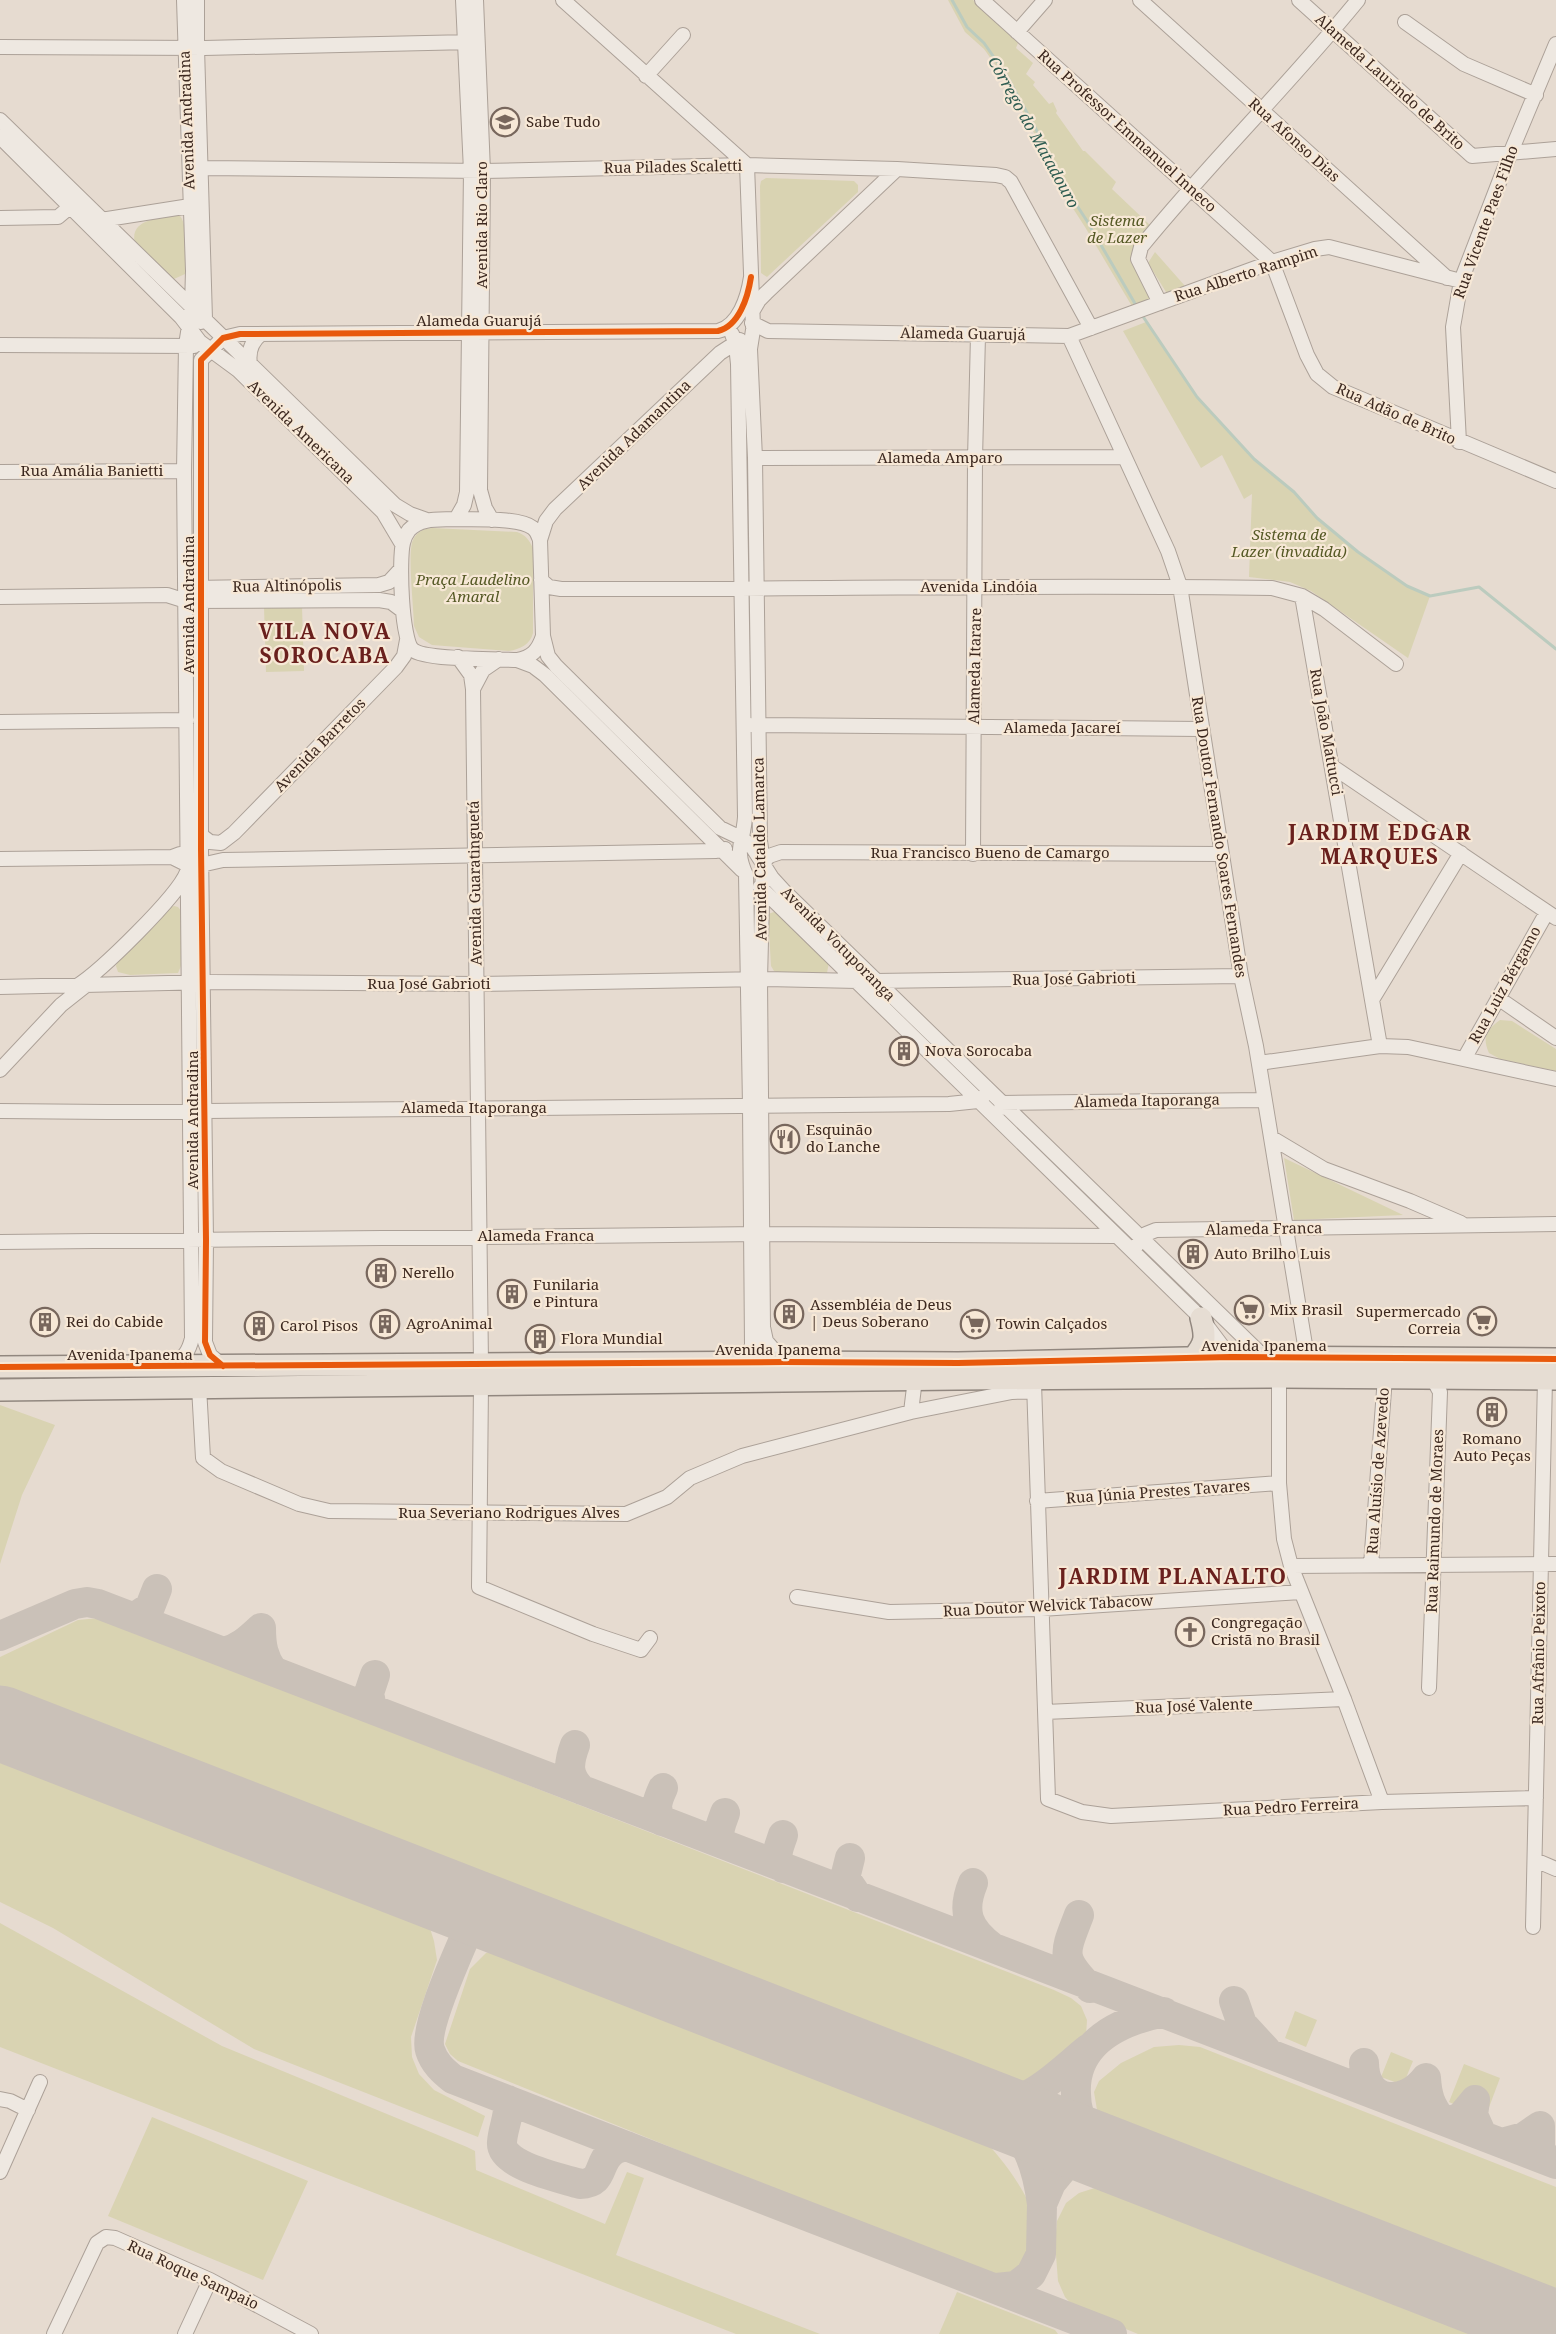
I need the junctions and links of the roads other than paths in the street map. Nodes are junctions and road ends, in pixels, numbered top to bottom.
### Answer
1 (184, 0) edge
2 (197, 0) edge
3 (463, 0) edge
4 (476, 0) edge
5 (563, 0) edge
6 (982, 0) edge
7 (1045, 0) edge
8 (1140, 0) edge
9 (1299, 0) edge
10 (1358, 0) edge
11 (1405, 22) dead end
12 (1333, 31) junction
13 (1017, 32) junction
14 (683, 35) dead end
15 (470, 42) junction
16 (1556, 44) edge
17 (0, 47) edge
18 (191, 48) junction
19 (646, 76) junction
20 (1536, 95) junction
21 (1262, 111) junction
22 (0, 120) edge
23 (0, 137) edge
24 (716, 138) junction
25 (1556, 149) edge
26 (1510, 154) junction
27 (747, 165) junction
28 (713, 166) junction
29 (201, 168) junction
30 (870, 168) junction
31 (897, 169) junction
32 (477, 171) junction
33 (1190, 187) junction
34 (876, 189) junction
35 (71, 206) junction
36 (190, 206) junction
37 (143, 214) junction
38 (0, 218) edge
39 (101, 220) junction
40 (128, 246) junction
41 (1272, 262) junction
42 (193, 271) junction
43 (751, 277) junction
44 (1455, 280) junction
45 (171, 286) junction
46 (1074, 298) junction
47 (1156, 304) junction
48 (192, 307) junction
49 (205, 319) junction
50 (753, 323) junction
51 (1091, 328) junction
52 (189, 329) junction
53 (261, 334) junction
54 (476, 334) junction
55 (735, 334) junction
56 (978, 335) junction
57 (1072, 335) junction
58 (223, 338) junction
59 (0, 345) edge
60 (186, 345) junction
61 (211, 349) junction
62 (250, 364) junction
63 (1460, 442) junction
64 (1124, 457) junction
65 (755, 458) junction
66 (975, 459) junction
67 (184, 471) junction
68 (0, 472) edge
69 (1556, 482) edge
70 (456, 519) junction
71 (427, 520) junction
72 (492, 520) junction
73 (540, 540) junction
74 (402, 544) junction
75 (401, 569) junction
76 (541, 580) junction
77 (976, 586) junction
78 (1180, 586) junction
79 (750, 590) junction
80 (193, 594) junction
81 (1302, 596) junction
82 (0, 597) edge
83 (404, 611) junction
84 (543, 636) junction
85 (407, 640) junction
86 (458, 657) junction
87 (499, 659) junction
88 (517, 660) junction
89 (1396, 664) dead end
90 (474, 689) junction
91 (187, 720) junction
92 (0, 722) edge
93 (744, 725) junction
94 (759, 725) junction
95 (974, 727) junction
96 (1201, 729) junction
97 (1333, 767) junction
98 (745, 818) junction
99 (701, 828) junction
100 (726, 831) junction
101 (234, 833) junction
102 (743, 839) junction
103 (197, 845) junction
104 (722, 850) junction
105 (695, 851) junction
106 (785, 852) junction
107 (1461, 853) junction
108 (973, 854) junction
109 (1221, 854) junction
110 (474, 855) junction
111 (172, 857) junction
112 (238, 859) junction
113 (0, 860) edge
114 (193, 867) junction
115 (757, 877) junction
116 (775, 882) junction
117 (779, 906) junction
118 (762, 915) junction
119 (1551, 915) edge
120 (107, 961) junction
121 (1241, 976) junction
122 (754, 979) junction
123 (858, 981) junction
124 (875, 981) junction
125 (908, 981) junction
126 (197, 982) junction
127 (115, 984) junction
128 (477, 984) junction
129 (81, 986) junction
130 (0, 987) edge
131 (1373, 998) junction
132 (1498, 998) junction
133 (896, 1002) junction
134 (1556, 1038) edge
135 (1380, 1046) junction
136 (1464, 1059) junction
137 (1259, 1063) junction
138 (0, 1070) edge
139 (956, 1078) junction
140 (1556, 1079) edge
141 (1263, 1100) junction
142 (1030, 1103) junction
143 (948, 1104) junction
144 (990, 1104) junction
145 (756, 1106) junction
146 (479, 1108) junction
147 (0, 1111) edge
148 (189, 1111) junction
149 (205, 1111) junction
150 (1020, 1122) junction
151 (1272, 1138) junction
152 (1410, 1201) junction
153 (1088, 1209) junction
154 (1556, 1224) edge
155 (1466, 1225) junction
156 (1407, 1227) junction
157 (1286, 1229) junction
158 (757, 1234) junction
159 (1071, 1234) junction
160 (479, 1236) junction
161 (1116, 1236) junction
162 (1140, 1238) junction
163 (190, 1240) junction
164 (206, 1240) junction
165 (0, 1242) edge
166 (1134, 1255) junction
167 (1201, 1318) junction
168 (1231, 1357) junction
169 (1264, 1357) junction
170 (1192, 1358) junction
171 (1307, 1358) junction
172 (1422, 1358) junction
173 (1556, 1359) edge
174 (738, 1362) junction
175 (784, 1362) junction
176 (223, 1366) junction
177 (0, 1367) edge
178 (166, 1367) junction
179 (481, 1374) junction
180 (1246, 1377) junction
181 (1279, 1377) junction
182 (1385, 1377) junction
183 (1432, 1378) junction
184 (915, 1379) junction
185 (1551, 1379) edge
186 (1034, 1385) junction
187 (200, 1387) junction
188 (0, 1390) edge
189 (911, 1412) junction
190 (1279, 1483) junction
191 (1037, 1501) junction
192 (480, 1514) junction
193 (1541, 1564) junction
194 (1556, 1564) edge
195 (1371, 1565) junction
196 (1433, 1565) junction
197 (1291, 1566) junction
198 (1301, 1592) junction
199 (797, 1597) dead end
200 (1041, 1610) junction
201 (650, 1638) dead end
202 (1429, 1688) dead end
203 (1344, 1699) junction
204 (1045, 1712) junction
205 (1536, 1798) junction
206 (1382, 1802) junction
207 (1535, 1860) junction
208 (1556, 1869) edge
209 (1533, 1927) dead end
210 (40, 2082) dead end
211 (0, 2099) edge
212 (28, 2110) junction
213 (0, 2172) edge
214 (210, 2280) junction
215 (54, 2334) edge
216 (185, 2334) edge
217 (310, 2334) edge

1 - 18 street, Avenida Andradina
2 - 18 street, Avenida Andradina
3 - 15 street, Avenida Rio Claro
4 - 15 street, Avenida Rio Claro
5 - 19 street
6 - 13 street, Rua Professor Emmanuel Inneco
7 - 13 street
8 - 21 street, Rua Afonso Dias
9 - 12 street, Alameda Laurindo de Brito
10 - 12 street
11 - 20 street
12 - 21 street
12 - 26 street, Alameda Laurindo de Brito
13 - 33 street, Rua Professor Emmanuel Inneco
14 - 19 street
15 - 18 street
15 - 32 street, Avenida Rio Claro
16 - 20 street, Rua Vicente Paes Filho
17 - 18 street
18 - 29 street, Avenida Andradina
18 - 36 street, Avenida Andradina
19 - 24 street
20 - 26 street, Rua Vicente Paes Filho
21 - 33 street
21 - 44 street, Rua Afonso Dias
22 - 39 street, Avenida Americana
23 - 35 street, Avenida Americana
24 - 27 street
24 - 28 street
25 - 26 street, Alameda Laurindo de Brito
26 - 44 street, Rua Vicente Paes Filho
27 - 28 street, Rua Pilades Scaletti
27 - 30 street, Rua Pilades Scaletti
27 - 43 street, Avenida Cataldo Lamarca
28 - 32 street, Rua Pilades Scaletti
29 - 32 street, Rua Pilades Scaletti
29 - 49 street, Avenida Andradina
30 - 31 street, Rua Pilades Scaletti
30 - 34 street
31 - 34 street
31 - 46 street, Rua Pilades Scaletti
32 - 54 street, Avenida Rio Claro
33 - 41 street, Rua Professor Emmanuel Inneco
33 - 47 street
34 - 50 street
35 - 38 street
35 - 52 street, Avenida Americana
36 - 37 street
36 - 42 street, Avenida Andradina
37 - 39 street
37 - 40 street
39 - 40 street, Avenida Americana
40 - 45 street, Avenida Americana
41 - 44 street, Rua Alberto Rampim
41 - 47 street, Rua Alberto Rampim
41 - 63 street, Rua Adão de Brito
42 - 45 street
42 - 48 street, Avenida Andradina
43 - 50 street, Avenida Cataldo Lamarca
43 - 55 street, Avenida Cataldo Lamarca
44 - 63 street, Rua Vicente Paes Filho
45 - 48 street, Avenida Americana
46 - 51 street, Rua Pilades Scaletti
46 - 57 street, Rua Pilades Scaletti
47 - 51 street, Rua Alberto Rampim
48 - 49 street, Avenida Americana
48 - 52 street, Avenida Andradina
49 - 52 street
49 - 58 street, Avenida Americana
50 - 55 street, Alameda Guarujá
50 - 55 street, Avenida Adamantina
50 - 56 street, Alameda Guarujá
50 - 65 street, Avenida Cataldo Lamarca
51 - 57 street, Rua Alberto Rampim
52 - 60 street, Avenida Andradina
52 - 61 street, Avenida Americana
53 - 54 street, Alameda Guarujá
53 - 58 street, Alameda Guarujá
53 - 62 street
54 - 55 street, Alameda Guarujá
54 - 70 street, Avenida Rio Claro
54 - 72 street, Avenida Rio Claro
55 - 73 street, Avenida Adamantina
55 - 79 street, Avenida Cataldo Lamarca
56 - 57 street, Alameda Guarujá
56 - 66 street, Alameda Itarare
57 - 64 street, Rua Doutor Fernando Soares Fernandes
58 - 61 street
58 - 62 street, Avenida Americana
59 - 60 street
60 - 61 street
60 - 67 street, Avenida Andradina
61 - 74 street, Avenida Americana
61 - 80 street, Avenida Andradina
62 - 71 street, Avenida Americana
63 - 69 street, Rua Adão de Brito
64 - 66 street, Alameda Amparo
64 - 78 street, Rua Doutor Fernando Soares Fernandes
65 - 66 street, Alameda Amparo
65 - 79 street, Avenida Cataldo Lamarca
66 - 77 street, Alameda Itarare
67 - 68 street, Rua Amália Banietti
67 - 80 street, Avenida Andradina
70 - 71 street
70 - 72 street
71 - 74 street
72 - 73 street
73 - 76 street
74 - 75 street
75 - 80 street, Rua Altinópolis
75 - 83 street
76 - 79 street, Avenida Lindóia
76 - 84 street
77 - 78 street, Avenida Lindóia
77 - 79 street, Avenida Lindóia
77 - 95 street, Alameda Itarare
78 - 81 street, Avenida Lindóia
78 - 96 street, Rua Doutor Fernando Soares Fernandes
79 - 93 street, Avenida Cataldo Lamarca
79 - 94 street, Avenida Cataldo Lamarca
80 - 82 street, Rua Altinópolis
80 - 83 street, Rua Altinópolis
80 - 91 street, Avenida Andradina
80 - 103 street, Avenida Andradina
81 - 89 street, Avenida Lindóia
81 - 97 street, Rua João Mattucci
83 - 85 street
84 - 88 street
84 - 100 street, Avenida Votuporanga
85 - 86 street
85 - 101 street, Avenida Barretos
86 - 87 street
86 - 90 street, Avenida Guaratinguetá
87 - 88 street
87 - 90 street
88 - 99 street, Avenida Votuporanga
90 - 110 street, Avenida Guaratinguetá
91 - 92 street
91 - 103 street, Avenida Andradina
93 - 94 street, Alameda Jacareí
93 - 98 street, Avenida Cataldo Lamarca
94 - 95 street, Alameda Jacareí
94 - 115 street, Avenida Cataldo Lamarca
95 - 96 street, Alameda Jacareí
95 - 108 street, Alameda Itarare
96 - 109 street, Rua Doutor Fernando Soares Fernandes
97 - 107 street
97 - 131 street, Rua João Mattucci
98 - 100 street, Avenida Cataldo Lamarca
98 - 102 street, Avenida Cataldo Lamarca
99 - 104 street, Avenida Votuporanga
99 - 105 street
100 - 102 street, Avenida Votuporanga
101 - 103 street, Avenida Barretos
101 - 112 street
102 - 104 street
102 - 115 street, Avenida Votuporanga
102 - 115 street, Avenida Cataldo Lamarca
103 - 111 street
103 - 114 street, Avenida Andradina
104 - 105 street
104 - 115 street, Avenida Votuporanga
105 - 110 street
106 - 108 street, Rua Francisco Bueno de Camargo
106 - 115 street, Rua Francisco Bueno de Camargo
106 - 116 street
107 - 119 street
107 - 131 street
108 - 109 street, Rua Francisco Bueno de Camargo
109 - 121 street, Rua Doutor Fernando Soares Fernandes
110 - 112 street
110 - 128 street, Avenida Guaratinguetá
111 - 113 street
111 - 114 street
112 - 114 street
114 - 120 street
114 - 126 street, Avenida Andradina
115 - 116 street, Avenida Votuporanga
115 - 117 street, Avenida Votuporanga
115 - 118 street, Avenida Cataldo Lamarca
115 - 122 street, Avenida Cataldo Lamarca
116 - 124 street, Avenida Votuporanga
117 - 118 street
117 - 123 street, Avenida Votuporanga
118 - 122 street, Avenida Cataldo Lamarca
119 - 132 street, Rua Luiz Bérgamo
120 - 127 street
120 - 129 street
121 - 125 street, Rua José Gabrioti
121 - 137 street, Rua Doutor Fernando Soares Fernandes
122 - 123 street, Rua José Gabrioti
122 - 128 street, Rua José Gabrioti
122 - 145 street, Avenida Cataldo Lamarca
123 - 139 street, Avenida Votuporanga
124 - 125 street, Rua José Gabrioti
124 - 133 street, Avenida Votuporanga
125 - 133 street
126 - 127 street, Rua José Gabrioti
126 - 128 street, Rua José Gabrioti
126 - 148 street, Avenida Andradina
126 - 149 street, Avenida Andradina
127 - 129 street, Rua José Gabrioti
128 - 146 street, Avenida Guaratinguetá
129 - 130 street, Rua José Gabrioti
129 - 138 street
131 - 135 street, Rua João Mattucci
132 - 134 street
132 - 136 street, Rua Luiz Bérgamo
133 - 144 street, Avenida Votuporanga
135 - 136 street
135 - 137 street
136 - 140 street
137 - 141 street, Rua Doutor Fernando Soares Fernandes
139 - 143 street
139 - 144 street, Avenida Votuporanga
141 - 142 street, Alameda Itaporanga
141 - 151 street, Rua Doutor Fernando Soares Fernandes
142 - 144 street, Alameda Itaporanga
142 - 150 street
143 - 144 street, Alameda Itaporanga
143 - 145 street, Alameda Itaporanga
144 - 150 street, Avenida Votuporanga
144 - 153 street, Avenida Votuporanga
145 - 146 street, Alameda Itaporanga
145 - 158 street, Avenida Cataldo Lamarca
146 - 149 street, Alameda Itaporanga
146 - 160 street, Avenida Guaratinguetá
147 - 148 street, Alameda Itaporanga
148 - 149 street, Alameda Itaporanga
148 - 163 street, Avenida Andradina
149 - 164 street, Avenida Andradina
150 - 162 street, Avenida Votuporanga
151 - 152 street, Alameda Franca
151 - 157 street, Rua Doutor Fernando Soares Fernandes
152 - 155 street, Alameda Franca
152 - 156 street
153 - 159 street
153 - 161 street, Avenida Votuporanga
154 - 155 street, Alameda Franca
155 - 156 street, Alameda Franca
156 - 157 street, Alameda Franca
157 - 162 street, Alameda Franca
157 - 171 street, Rua Doutor Fernando Soares Fernandes
158 - 159 street, Alameda Franca
158 - 160 street, Alameda Franca
158 - 174 street, Avenida Cataldo Lamarca
158 - 175 street, Avenida Cataldo Lamarca
159 - 161 street, Alameda Franca
160 - 164 street, Alameda Franca
160 - 179 street, Avenida Guaratinguetá
161 - 166 street, Avenida Votuporanga
162 - 166 street
162 - 169 street, Avenida Votuporanga
163 - 164 street, Alameda Franca
163 - 165 street, Alameda Franca
163 - 178 street, Avenida Andradina
164 - 176 street, Avenida Andradina
166 - 167 street, Avenida Votuporanga
167 - 168 street, Avenida Votuporanga
167 - 170 main road
168 - 169 main road, Avenida Ipanema
168 - 170 main road, Avenida Ipanema
168 - 180 street, Avenida Votuporanga
169 - 171 main road, Avenida Ipanema
170 - 175 main road, Avenida Ipanema
171 - 172 main road, Avenida Ipanema
172 - 173 main road, Avenida Ipanema
172 - 183 street, Rua Raimundo de Moraes
174 - 175 main road, Avenida Ipanema
174 - 179 main road, Avenida Ipanema
176 - 178 main road, Avenida Ipanema
176 - 179 main road, Avenida Ipanema
177 - 178 main road, Avenida Ipanema
179 - 184 main road, Avenida Ipanema
179 - 187 main road, Avenida Ipanema
179 - 192 street, Avenida Guaratinguetá
180 - 181 main road, Avenida Ipanema
180 - 186 main road, Avenida Ipanema
181 - 182 main road, Avenida Ipanema
181 - 190 street
182 - 183 main road, Avenida Ipanema
182 - 195 street, Rua Aluísio de Azevedo
183 - 185 main road, Avenida Ipanema
183 - 196 street, Rua Raimundo de Moraes
184 - 186 main road, Avenida Ipanema
184 - 189 street
185 - 193 street, Rua Afrânio Peixoto
186 - 189 street, Rua Severiano Rodrigues Alves
186 - 191 street
187 - 188 main road, Avenida Ipanema
187 - 192 street, Rua Severiano Rodrigues Alves
189 - 192 street, Rua Severiano Rodrigues Alves
190 - 191 street, Rua Júnia Prestes Tavares
190 - 197 street
191 - 200 street
192 - 201 street, Avenida Guaratinguetá
193 - 194 street
193 - 196 street
193 - 205 street, Rua Afrânio Peixoto
195 - 196 street
195 - 197 street
196 - 202 street, Rua Raimundo de Moraes
197 - 198 street
198 - 200 street, Rua Doutor Welvick Tabacow
198 - 203 street
199 - 200 street, Rua Doutor Welvick Tabacow
200 - 204 street
203 - 204 street, Rua José Valente
203 - 206 street
204 - 206 street, Rua Pedro Ferreira
205 - 206 street, Rua Pedro Ferreira
205 - 207 street, Rua Afrânio Peixoto
207 - 208 street
207 - 209 street, Rua Afrânio Peixoto
210 - 212 street
211 - 212 street
212 - 213 street
214 - 215 street, Rua Roque Sampaio
214 - 216 street
214 - 217 street, Rua Roque Sampaio

